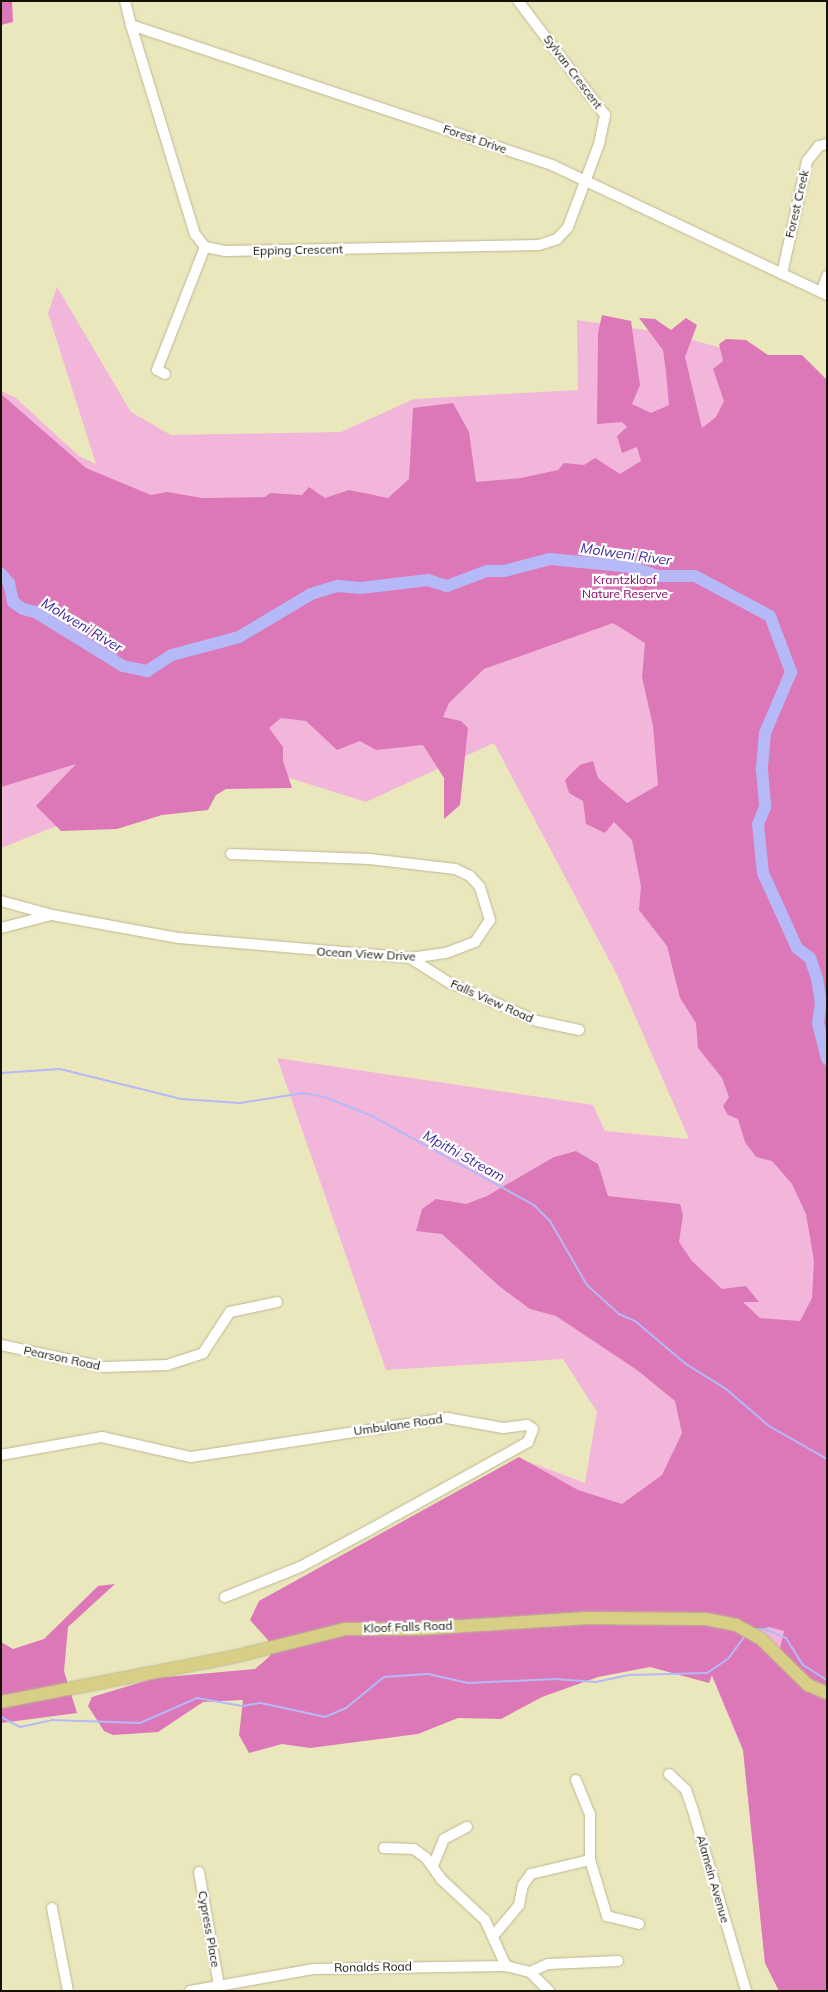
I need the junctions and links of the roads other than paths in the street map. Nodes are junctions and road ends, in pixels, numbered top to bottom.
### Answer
1 (125, 1) edge
2 (518, 1) edge
3 (131, 25) junction
4 (827, 144) edge
5 (586, 178) junction
6 (206, 246) junction
7 (782, 274) junction
8 (827, 276) edge
9 (824, 294) edge
10 (164, 374) dead end
11 (231, 854) dead end
12 (1, 901) edge
13 (52, 915) junction
14 (1, 928) edge
15 (410, 958) junction
16 (579, 1030) dead end
17 (276, 1302) dead end
18 (1, 1346) edge
19 (1, 1455) edge
20 (225, 1597) dead end
21 (827, 1693) edge
22 (1, 1702) edge
23 (669, 1774) dead end
24 (576, 1780) dead end
25 (467, 1827) dead end
26 (384, 1848) dead end
27 (590, 1860) junction
28 (433, 1866) junction
29 (199, 1872) dead end
30 (52, 1908) dead end
31 (638, 1924) dead end
32 (494, 1935) junction
33 (618, 1961) dead end
34 (506, 1966) junction
35 (530, 1972) junction
36 (219, 1985) junction
37 (68, 1991) edge
38 (190, 1991) edge
39 (550, 1991) edge
40 (746, 1991) edge

1 - 3 street
2 - 5 street, Sylvan Crescent
3 - 5 street, Forest Drive
3 - 6 street
4 - 7 street, Forest Creek
5 - 6 street, Epping Crescent
5 - 7 street, Forest Drive
6 - 10 street
7 - 9 street, Forest Drive
8 - 9 street
11 - 15 street, Ocean View Drive
12 - 13 street, Ocean View Drive
13 - 14 street
13 - 15 street, Ocean View Drive
15 - 16 street, Falls View Road
17 - 18 street, Pearson Road
19 - 20 street, Umbulane Road
21 - 22 main road, Kloof Falls Road
23 - 40 street, Alamein Avenue
24 - 27 street
25 - 28 street
26 - 28 street
27 - 31 street
27 - 32 street
28 - 32 street
29 - 36 street, Cypress Place
30 - 37 street
32 - 34 street
33 - 35 street
34 - 35 street, Ronalds Road
34 - 36 street, Ronalds Road
35 - 39 street, Ronalds Road
36 - 38 street, Ronalds Road

